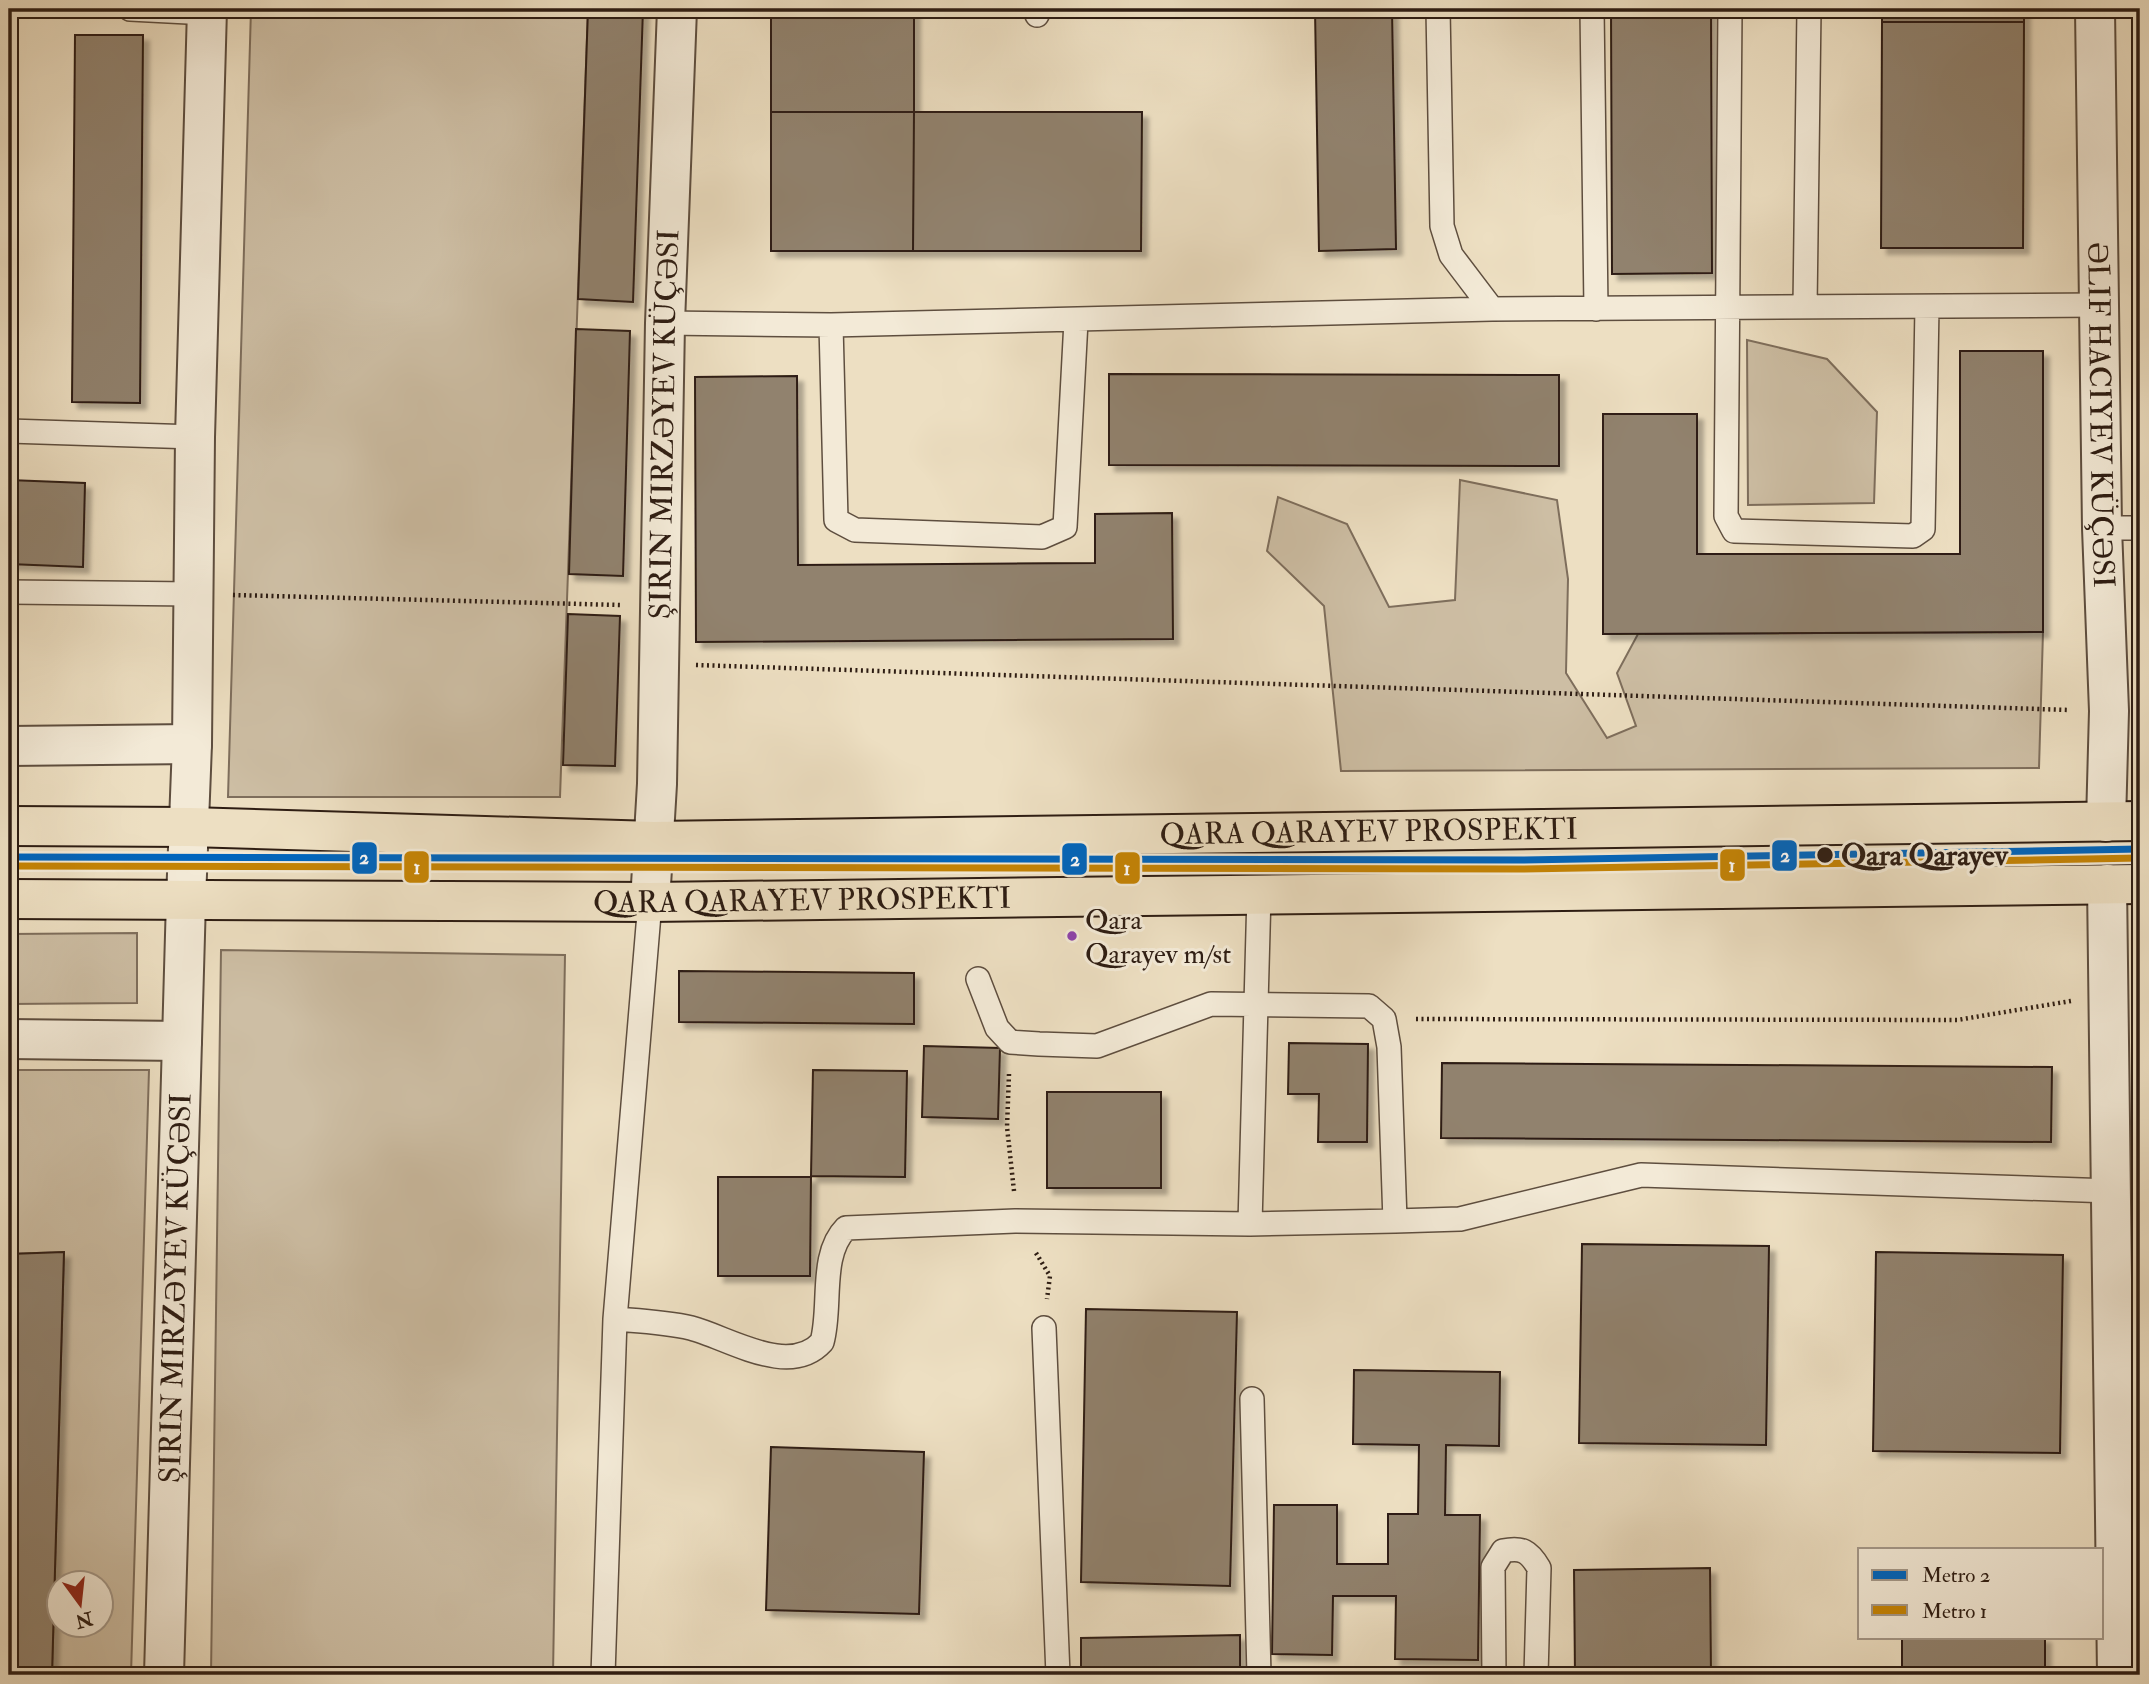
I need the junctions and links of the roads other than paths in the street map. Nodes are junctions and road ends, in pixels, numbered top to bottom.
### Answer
1 (130, 9) edge
2 (677, 9) edge
3 (1438, 9) edge
4 (1592, 9) edge
5 (1730, 9) edge
6 (1809, 9) edge
7 (2095, 9) edge
8 (207, 11) edge
9 (2099, 305) junction
10 (1805, 307) junction
11 (1927, 307) junction
12 (1727, 308) junction
13 (1492, 309) junction
14 (1596, 309) junction
15 (1076, 321) junction
16 (664, 323) junction
17 (831, 325) junction
18 (9, 431) edge
19 (195, 437) junction
20 (2102, 528) junction
21 (2140, 528) edge
22 (9, 592) edge
23 (193, 594) junction
24 (192, 744) junction
25 (9, 746) edge
26 (2123, 822) edge
27 (9, 826) edge
28 (190, 827) junction
29 (653, 841) junction
30 (2124, 884) edge
31 (1259, 894) junction
32 (9, 899) edge
33 (186, 900) junction
34 (650, 902) junction
35 (978, 979) dead end
36 (1256, 1003) junction
37 (9, 1039) edge
38 (182, 1041) junction
39 (2111, 1191) junction
40 (1395, 1222) junction
41 (1250, 1224) junction
42 (615, 1319) junction
43 (1044, 1328) dead end
44 (2127, 1333) edge
45 (1252, 1398) dead end
46 (164, 1675) edge
47 (603, 1675) edge
48 (1058, 1675) edge
49 (1259, 1675) edge
50 (1494, 1675) edge
51 (1536, 1675) edge
52 (2117, 1675) edge

1 - 8 lane
2 - 16 street, ŞIRIN MIRZƏYEV KÜÇƏSI
3 - 13 lane
4 - 14 lane
5 - 12 lane
6 - 10 lane
7 - 9 street
8 - 19 street
9 - 11 lane
9 - 20 street
10 - 11 lane
10 - 12 lane
11 - 12 lane
12 - 14 lane
13 - 14 lane
13 - 15 lane
15 - 17 lane
15 - 17 lane
16 - 17 lane
16 - 29 street, ŞIRIN MIRZƏYEV KÜÇƏSI
18 - 19 lane
19 - 23 street
20 - 21 lane
20 - 26 street
22 - 23 lane
23 - 24 street
24 - 25 street
24 - 28 street, ŞIRIN MIRZƏYEV KÜÇƏSI
26 - 29 main road, QARA QARAYEV PROSPEKTI
27 - 28 main road, QARA QARAYEV PROSPEKTI
28 - 29 main road, QARA QARAYEV PROSPEKTI
28 - 33 street, ŞIRIN MIRZƏYEV KÜÇƏSI
29 - 34 street, ŞIRIN MIRZƏYEV KÜÇƏSI
30 - 31 main road, QARA QARAYEV PROSPEKTI
30 - 39 street
31 - 34 main road, QARA QARAYEV PROSPEKTI
31 - 36 lane
32 - 33 main road, QARA QARAYEV PROSPEKTI
33 - 34 main road, QARA QARAYEV PROSPEKTI
33 - 38 street, ŞIRIN MIRZƏYEV KÜÇƏSI
34 - 42 lane
35 - 36 lane
36 - 40 lane
36 - 41 lane
37 - 38 street
38 - 46 street, ŞIRIN MIRZƏYEV KÜÇƏSI
39 - 40 lane
39 - 44 street
40 - 41 lane
41 - 42 lane
42 - 47 lane
43 - 48 lane
44 - 52 street
45 - 49 lane
50 - 51 lane

